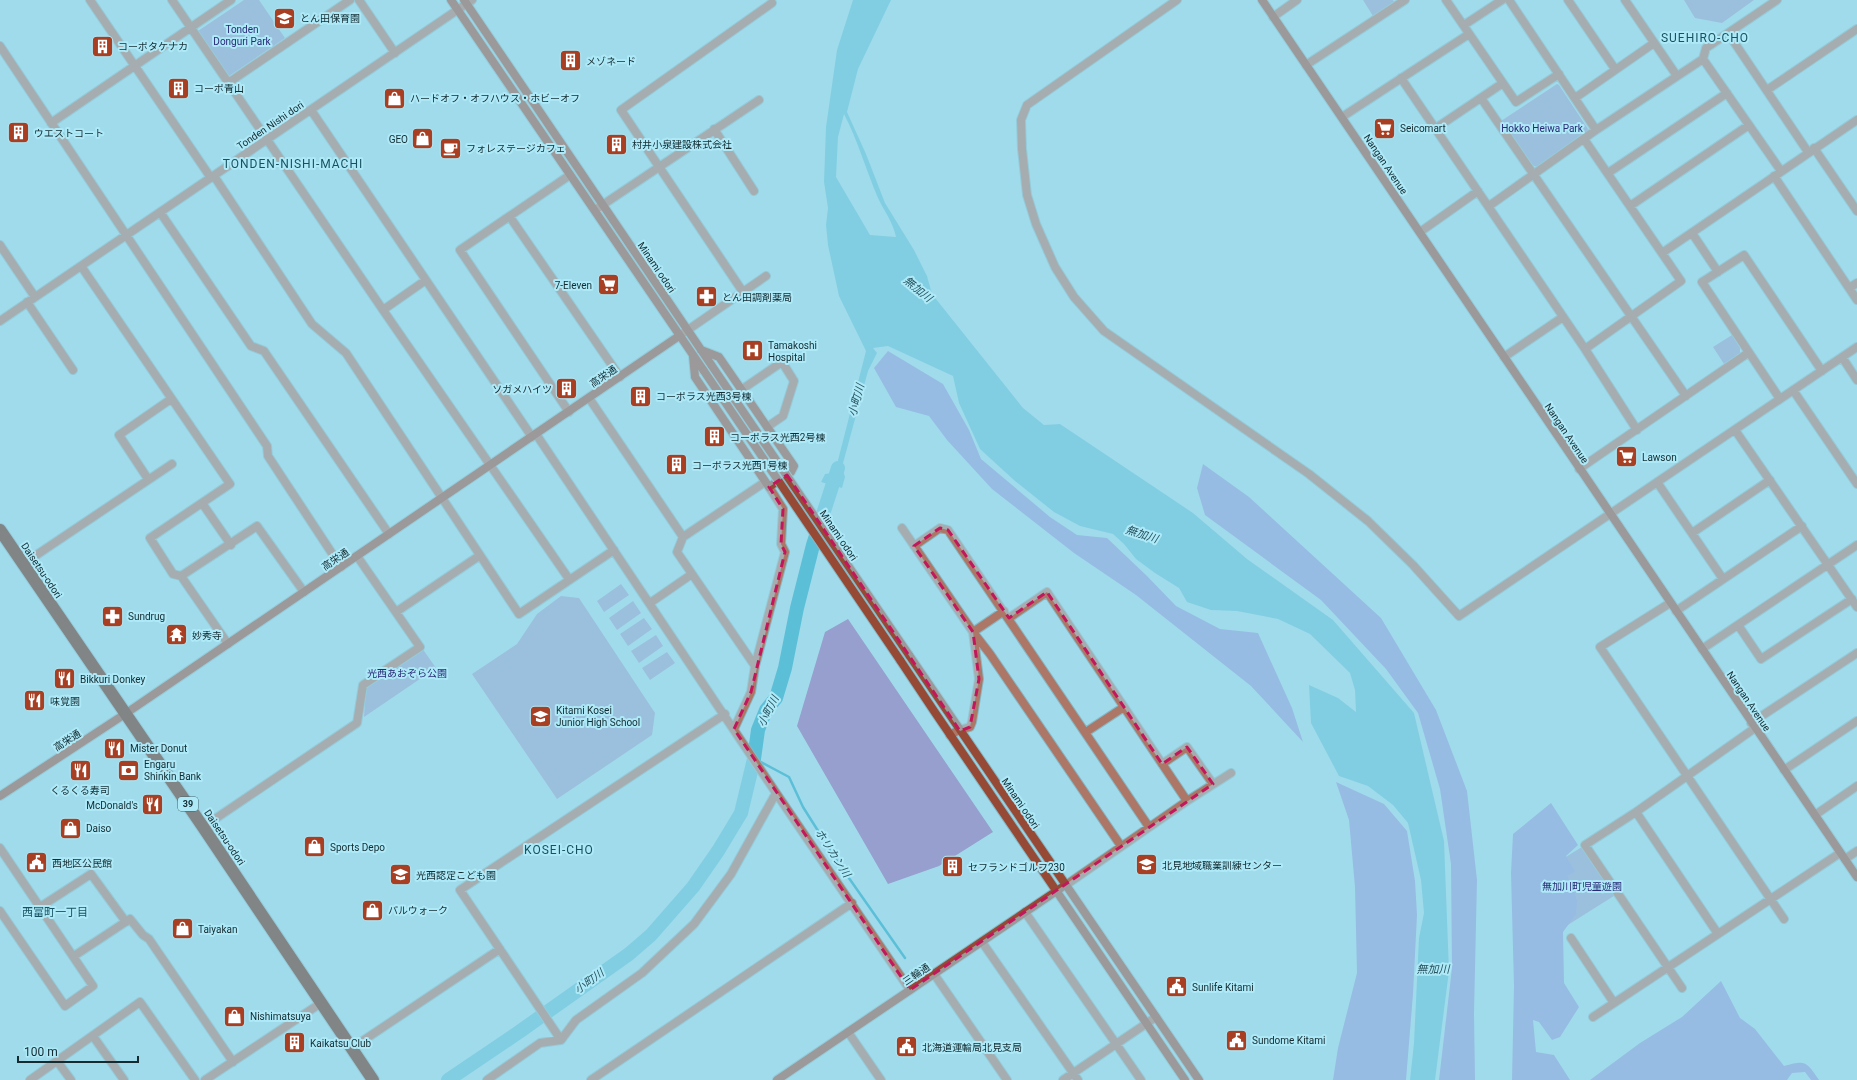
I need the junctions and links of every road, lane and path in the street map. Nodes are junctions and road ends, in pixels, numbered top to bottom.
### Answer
1 (90, 0) edge
2 (172, 0) edge
3 (231, 0) edge
4 (350, 0) edge
5 (359, 0) edge
6 (451, 0) edge
7 (1177, 0) edge
8 (1262, 0) edge
9 (1297, 0) edge
10 (1405, 0) edge
11 (1446, 0) edge
12 (1502, 0) edge
13 (1509, 0) edge
14 (1568, 0) edge
15 (1625, 0) edge
16 (1776, 0) edge
17 (468, 1) edge
18 (772, 3) dead end
19 (458, 10) junction
20 (1273, 17) junction
21 (1464, 25) junction
22 (190, 28) junction
23 (1857, 29) edge
24 (1728, 33) junction
25 (1469, 34) junction
26 (1654, 43) junction
27 (0, 46) edge
28 (395, 53) junction
29 (1703, 59) junction
30 (1306, 65) junction
31 (135, 66) junction
32 (1615, 70) junction
33 (1559, 74) junction
34 (1677, 76) junction
35 (1401, 78) junction
36 (228, 83) junction
37 (1503, 83) junction
38 (1767, 90) junction
39 (1727, 93) junction
40 (1481, 98) junction
41 (1575, 98) junction
42 (759, 100) dead end
43 (311, 110) junction
44 (1342, 118) junction
45 (1857, 120) edge
46 (51, 122) junction
47 (1749, 125) junction
48 (1436, 128) junction
49 (714, 129) junction
50 (1596, 130) junction
51 (1584, 138) junction
52 (266, 140) junction
53 (1811, 150) junction
54 (658, 166) junction
55 (1534, 173) junction
56 (1608, 173) junction
57 (1778, 174) junction
58 (570, 175) junction
59 (212, 177) junction
60 (754, 191) dead end
61 (1478, 191) junction
62 (603, 204) junction
63 (1489, 206) junction
64 (1630, 206) junction
65 (594, 210) junction
66 (1857, 211) edge
67 (160, 212) junction
68 (510, 216) junction
69 (1420, 232) junction
70 (1692, 233) junction
71 (127, 235) junction
72 (0, 245) edge
73 (1662, 253) junction
74 (81, 266) junction
75 (1718, 272) junction
76 (766, 276) dead end
77 (426, 280) junction
78 (1857, 283) edge
79 (1849, 288) junction
80 (743, 292) junction
81 (35, 297) junction
82 (1857, 300) edge
83 (27, 302) junction
84 (383, 310) junction
85 (1633, 316) junction
86 (1563, 317) junction
87 (0, 321) edge
88 (687, 331) junction
89 (679, 336) junction
90 (1857, 347) edge
91 (1585, 349) junction
92 (700, 350) junction
93 (1748, 353) junction
94 (693, 356) junction
95 (1504, 357) junction
96 (1842, 357) junction
97 (73, 370) dead end
98 (1822, 371) junction
99 (620, 377) junction
100 (1857, 380) edge
101 (741, 390) junction
102 (1794, 390) junction
103 (1686, 396) junction
104 (589, 398) junction
105 (171, 399) junction
106 (1780, 399) junction
107 (569, 412) junction
108 (767, 427) junction
109 (1637, 430) junction
110 (1735, 430) junction
111 (534, 435) junction
112 (172, 464) dead end
113 (490, 466) junction
114 (1580, 469) junction
115 (148, 479) junction
116 (1770, 480) junction
117 (1657, 482) junction
118 (767, 484) junction
119 (1857, 484) edge
120 (442, 498) junction
121 (202, 503) junction
122 (1610, 514) junction
123 (1802, 526) junction
124 (902, 528) dead end
125 (0, 530) edge
126 (1692, 533) junction
127 (389, 534) junction
128 (683, 537) junction
129 (231, 544) junction
130 (1857, 545) edge
131 (914, 546) junction
132 (614, 550) junction
133 (357, 556) junction
134 (479, 556) junction
135 (23, 564) junction
136 (1828, 564) junction
137 (341, 567) junction
138 (692, 574) junction
139 (181, 576) junction
140 (569, 579) junction
141 (1723, 579) junction
142 (304, 592) junction
143 (1852, 599) junction
144 (650, 603) junction
145 (1670, 603) junction
146 (1857, 607) edge
147 (1676, 611) junction
148 (396, 612) junction
149 (1006, 615) junction
150 (1738, 625) junction
151 (972, 632) junction
152 (228, 644) junction
153 (1702, 649) junction
154 (1857, 653) edge
155 (755, 666) junction
156 (1124, 707) junction
157 (125, 714) junction
158 (724, 714) junction
159 (1857, 721) edge
160 (1753, 726) junction
161 (959, 730) junction
162 (736, 732) junction
163 (1086, 732) junction
164 (950, 735) junction
165 (1162, 764) junction
166 (1784, 770) junction
167 (1231, 773) dead end
168 (1688, 776) junction
169 (1213, 784) junction
170 (1857, 786) edge
171 (1, 792) edge
172 (776, 793) junction
173 (1187, 801) junction
174 (1636, 812) junction
175 (1815, 815) junction
176 (203, 827) junction
177 (1149, 827) junction
178 (1122, 846) junction
179 (0, 848) edge
180 (1857, 851) edge
181 (1843, 856) junction
182 (1857, 877) edge
183 (1066, 885) junction
184 (1057, 891) junction
185 (1771, 899) junction
186 (852, 903) junction
187 (40, 907) junction
188 (0, 911) edge
189 (1025, 912) junction
190 (1784, 919) dead end
191 (126, 922) junction
192 (1718, 934) junction
193 (1571, 938) dead end
194 (982, 942) junction
195 (500, 949) junction
196 (74, 956) junction
197 (1667, 968) junction
198 (934, 974) junction
199 (1682, 988) dead end
200 (910, 990) junction
201 (321, 1003) junction
202 (1614, 1003) junction
203 (1156, 1017) junction
204 (1593, 1017) dead end
205 (1147, 1023) junction
206 (848, 1032) junction
207 (93, 1036) junction
208 (561, 1040) junction
209 (1116, 1044) junction
210 (352, 1048) junction
211 (57, 1061) junction
212 (233, 1062) junction
213 (1076, 1076) edge
214 (30, 1080) edge
215 (70, 1080) edge
216 (124, 1080) edge
217 (195, 1080) edge
218 (205, 1080) edge
219 (373, 1080) edge
220 (487, 1080) edge
221 (591, 1080) edge
222 (777, 1080) edge
223 (881, 1080) edge
224 (1006, 1080) edge
225 (1063, 1080) edge
226 (1140, 1080) edge
227 (1185, 1080) edge
228 (1199, 1080) edge

1 - 31 street
2 - 22 street
3 - 22 street
4 - 36 street
5 - 28 street
6 - 19 street, Minami odori
7 - 122 street
8 - 20 street, Nangan Avenue
9 - 20 street
10 - 30 street
11 - 21 street
12 - 21 street
13 - 33 street
14 - 32 street
15 - 26 street
16 - 24 street
17 - 19 street, Tonden Nishi dori
17 - 62 street, Minami odori
18 - 54 street
19 - 28 street, Tonden Nishi dori
19 - 58 street, Minami odori
20 - 30 street, Nangan Avenue
21 - 25 street
22 - 31 street
22 - 36 street
23 - 38 street
24 - 29 street
24 - 38 street
25 - 35 street
25 - 37 street
26 - 32 street
26 - 34 street
27 - 46 street
28 - 43 street, Tonden Nishi dori
29 - 34 street
29 - 39 street
30 - 44 street, Nangan Avenue
31 - 46 street
31 - 59 street
32 - 41 street
33 - 37 street
33 - 41 street
34 - 50 street
35 - 44 street
35 - 48 street
36 - 52 street
37 - 40 street
38 - 53 street
39 - 47 street
39 - 56 street
40 - 48 street
40 - 55 street
41 - 50 street
42 - 49 street
43 - 52 street, Tonden Nishi dori
43 - 77 street
44 - 69 street, Nangan Avenue
45 - 53 street
46 - 71 street
47 - 57 street
47 - 64 street
48 - 61 street
49 - 54 street
49 - 60 street
50 - 51 street
51 - 55 street
51 - 56 street
52 - 59 street, Tonden Nishi dori
52 - 84 street
53 - 57 street
53 - 66 street
54 - 62 street
54 - 80 street
55 - 63 street
55 - 85 street
56 - 64 street
57 - 70 street
57 - 79 street
58 - 65 street, Minami odori
58 - 68 street
59 - 67 street, Tonden Nishi dori
59 - 120 street
61 - 63 street
61 - 69 street
62 - 65 street
62 - 88 street, Minami odori
63 - 86 street
64 - 73 street
65 - 89 street, Minami odori
67 - 71 street, Tonden Nishi dori
67 - 127 street
68 - 99 street
68 - 107 street
69 - 95 street, Nangan Avenue
70 - 73 street
70 - 75 street
71 - 74 street, Tonden Nishi dori
71 - 137 street
72 - 81 street
73 - 85 street
74 - 81 street, Tonden Nishi dori
74 - 105 street
75 - 93 street
75 - 98 street
76 - 80 street
77 - 84 street
77 - 111 street
78 - 79 street
79 - 82 street
80 - 88 street
81 - 83 street, Tonden Nishi dori
83 - 87 street, Tonden Nishi dori
83 - 97 street
84 - 113 street
85 - 91 street
85 - 103 street
86 - 91 street
86 - 95 street
88 - 89 street
88 - 92 street, Minami odori
89 - 94 street, Minami odori
89 - 99 street, 高栄通
90 - 96 street
91 - 109 street
92 - 101 street
92 - 161 street, Minami odori, bridge
93 - 103 street
93 - 106 street
94 - 118 street
94 - 164 street, Minami odori, bridge
95 - 114 street, Nangan Avenue
96 - 98 street
96 - 100 street
98 - 102 street
99 - 104 street, 高栄通
101 - 108 street
101 - 108 street
102 - 106 street
102 - 119 street
103 - 109 street
104 - 107 street, 高栄通
104 - 128 street
105 - 115 street
105 - 121 street
106 - 110 street
107 - 111 street, 高栄通
108 - 118 street
109 - 114 street
110 - 116 street
110 - 117 street
111 - 113 street, 高栄通
111 - 132 street
112 - 115 street
113 - 120 street, 高栄通
113 - 140 street
114 - 122 street, Nangan Avenue
115 - 135 street
116 - 123 street
116 - 126 street
117 - 122 street
117 - 126 street
118 - 128 street
118 - 155 street
120 - 127 street, 高栄通
120 - 134 street
121 - 129 street
121 - 139 street
122 - 145 street, Nangan Avenue
123 - 136 street
123 - 141 street
124 - 131 street
125 - 135 highway, Daisetsu-odori / 39
126 - 141 street
127 - 133 street, 高栄通
128 - 138 street
129 - 139 street
129 - 142 street
130 - 136 street
131 - 149 street
131 - 151 street
132 - 140 street
132 - 144 street
133 - 137 street, 高栄通
133 - 148 street
134 - 140 street
134 - 148 street
135 - 157 highway, Daisetsu-odori / 39
136 - 143 street
136 - 150 street
137 - 142 street, 高栄通
138 - 144 street
138 - 155 street
139 - 152 street
141 - 147 street
142 - 152 street, 高栄通
143 - 146 street
143 - 150 street
144 - 158 street
145 - 147 street, Nangan Avenue
145 - 168 street
147 - 153 street, Nangan Avenue
148 - 176 street
149 - 151 street
149 - 156 street
149 - 163 street
150 - 153 street
151 - 161 street
151 - 178 street
152 - 157 street, 高栄通
153 - 160 street, Nangan Avenue
154 - 160 street
155 - 162 street
156 - 163 street
156 - 165 street
157 - 171 street, 高栄通
157 - 176 highway, Daisetsu-odori / 39
158 - 162 street
158 - 195 street
159 - 166 street
160 - 166 street, Nangan Avenue
160 - 168 street
161 - 164 street
161 - 183 street, Minami odori
162 - 172 street
163 - 177 street
164 - 184 street, Minami odori
165 - 169 street
165 - 173 street
166 - 175 street, Nangan Avenue
167 - 169 street
168 - 174 street
168 - 185 street
169 - 173 street
170 - 175 street
172 - 186 street
172 - 208 street
173 - 177 street
174 - 192 street
174 - 197 street
175 - 181 street, Nangan Avenue
176 - 201 highway, Daisetsu-odori / 39
177 - 178 street
178 - 183 street
179 - 187 street
180 - 181 street
181 - 182 street, Nangan Avenue
181 - 185 street
183 - 184 street, 三輪通
183 - 203 street, Minami odori
184 - 189 street, 三輪通
184 - 205 street, Minami odori
185 - 190 street
185 - 192 street
186 - 200 street
186 - 221 street
187 - 191 street
187 - 196 street
188 - 196 street
189 - 194 street, 三輪通
189 - 209 street
191 - 196 street
191 - 212 street
192 - 197 street
193 - 202 street
194 - 198 street, 三輪通
194 - 213 street
195 - 208 street
195 - 210 street
197 - 199 street
197 - 202 street
198 - 200 street, 三輪通
198 - 224 street
200 - 206 street, 三輪通
201 - 210 highway, Daisetsu-odori / 39
201 - 212 street
202 - 204 street
203 - 205 street
203 - 228 street, Minami odori
205 - 209 street
205 - 227 street, Minami odori
206 - 222 street, 三輪通
206 - 223 street
207 - 211 street
207 - 216 street
207 - 217 street
208 - 220 street
209 - 213 street
209 - 226 street
210 - 219 highway, Daisetsu-odori / 39
211 - 214 street
211 - 215 street
212 - 218 street
213 - 225 street

